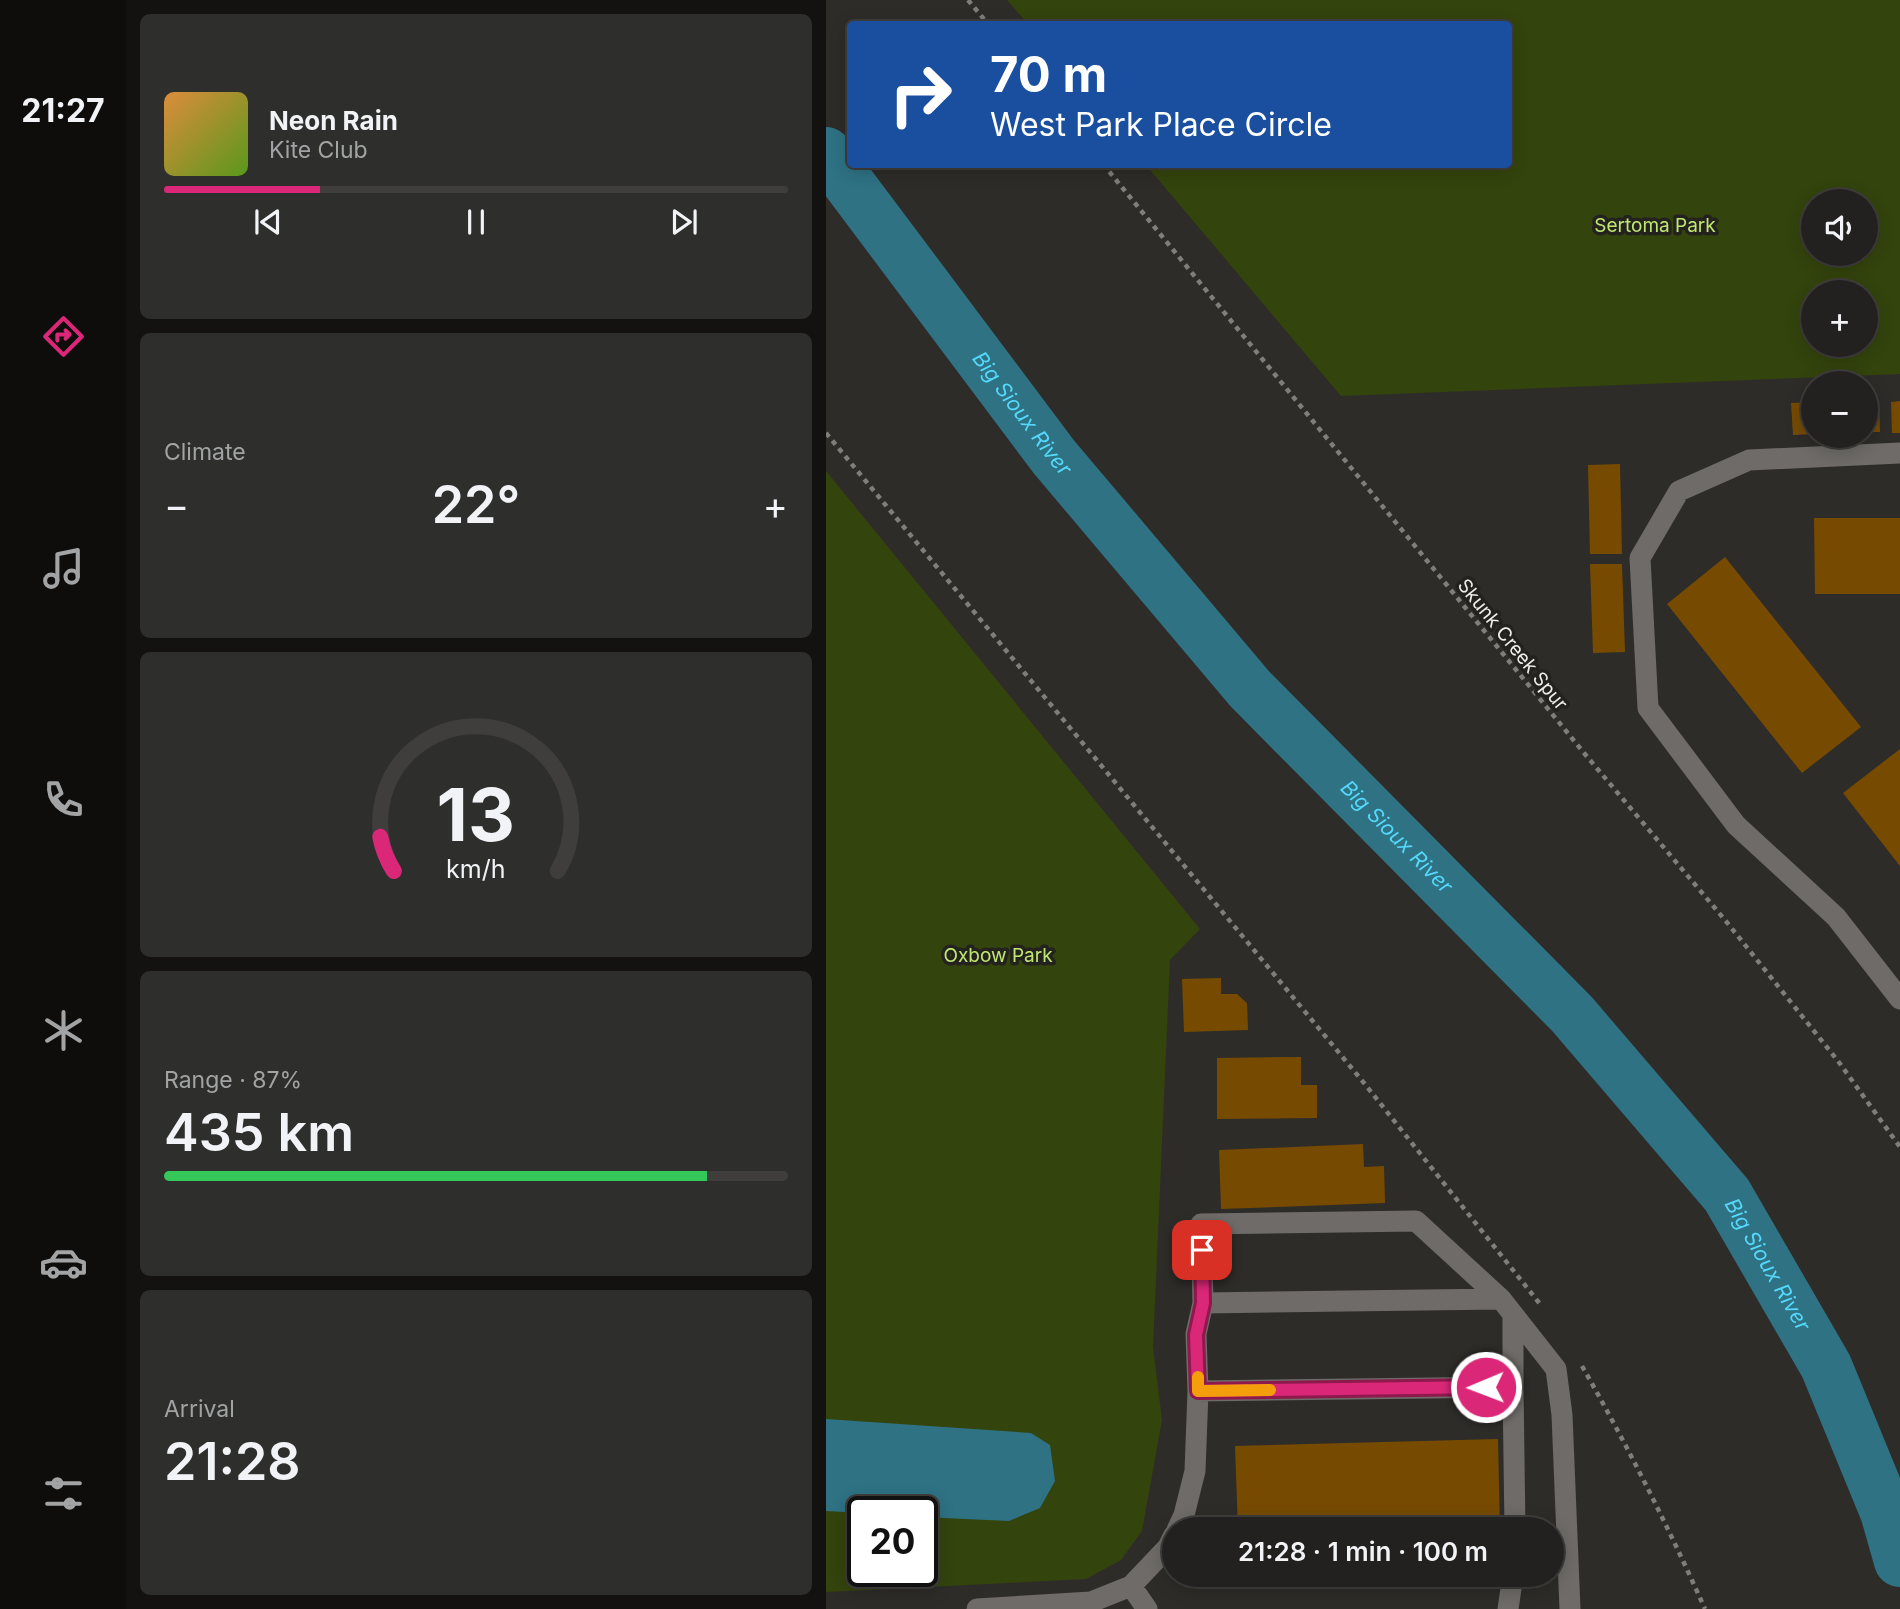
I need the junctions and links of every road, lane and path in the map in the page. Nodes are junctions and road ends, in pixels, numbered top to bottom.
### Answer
1 (968, 0) edge
2 (986, 21) edge
3 (1106, 168) edge
4 (826, 433) edge
5 (1900, 453) edge
6 (1900, 999) edge
7 (1899, 1145) edge
8 (1203, 1303) junction
9 (1507, 1307) junction
10 (1546, 1313) dead end
11 (1576, 1355) dead end
12 (1513, 1387) junction
13 (1198, 1391) junction
14 (1183, 1517) edge
15 (1515, 1517) edge
16 (1162, 1553) edge
17 (1131, 1586) junction
18 (1511, 1587) edge
19 (977, 1609) edge
20 (1147, 1609) edge
21 (1508, 1609) edge
22 (1570, 1609) edge
23 (1705, 1609) edge

1 - 2 path
3 - 7 path, Skunk Creek Spur
4 - 10 path
5 - 6 street
8 - 9 street
8 - 9 street
8 - 13 street
9 - 12 street
9 - 22 street
11 - 23 path
12 - 13 street
12 - 15 street
13 - 14 street
16 - 17 street
17 - 19 street
17 - 20 street
18 - 21 street

